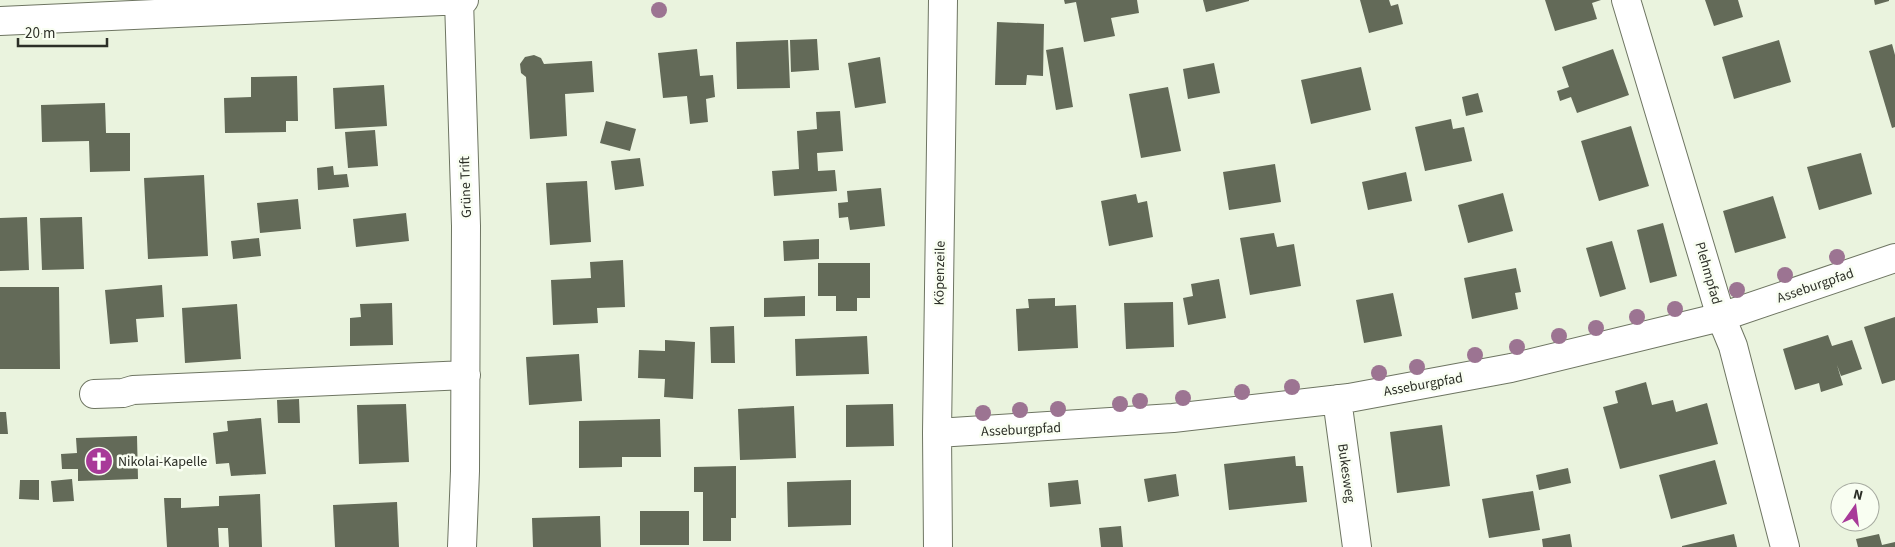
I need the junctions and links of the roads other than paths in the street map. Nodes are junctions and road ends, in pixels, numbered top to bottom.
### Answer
1 (459, 0) edge
2 (464, 0) edge
3 (943, 0) edge
4 (1626, 0) edge
5 (0, 21) edge
6 (1895, 258) edge
7 (1721, 317) junction
8 (466, 374) junction
9 (94, 394) dead end
10 (1337, 399) junction
11 (937, 433) junction
12 (462, 547) edge
13 (938, 547) edge
14 (1357, 547) edge
15 (1785, 547) edge

1 - 2 street
1 - 5 street
1 - 8 street, Grüne Trift
3 - 11 street, Köpenzeile
4 - 7 street, Plehmpfad
6 - 7 street, Asseburgpfad
7 - 10 street, Asseburgpfad
7 - 15 street, Plehmpfad
8 - 9 street
8 - 12 street, Grüne Trift
10 - 11 street, Asseburgpfad
10 - 14 street, Bukesweg
11 - 13 street, Köpenzeile

